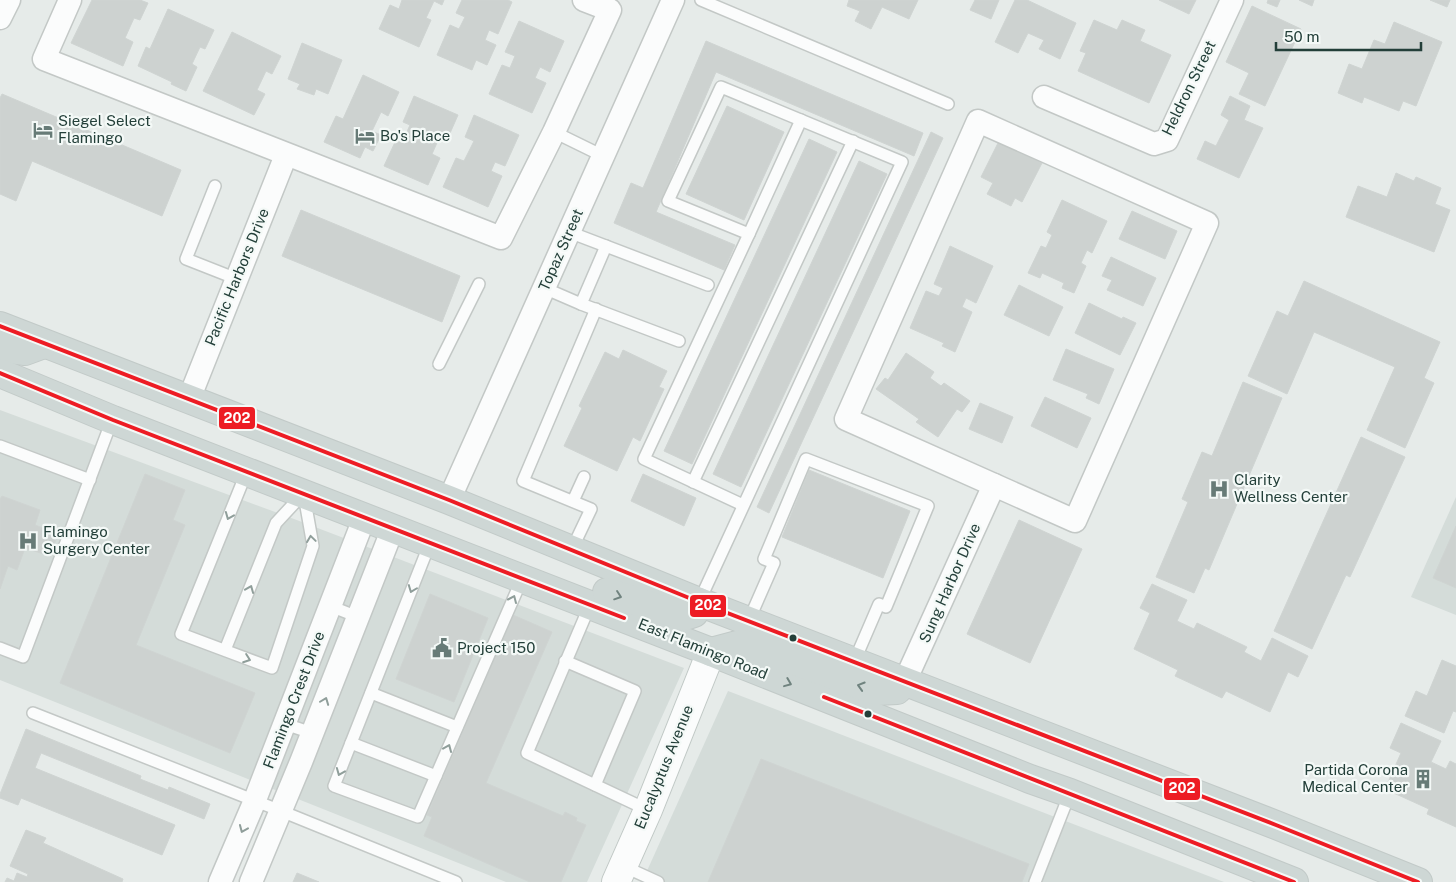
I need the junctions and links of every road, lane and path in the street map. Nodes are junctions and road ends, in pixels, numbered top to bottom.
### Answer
1 (9, 0) edge
2 (70, 0) edge
3 (584, 0) edge
4 (673, 0) edge
5 (701, 0) edge
6 (1232, 0) edge
7 (0, 18) edge
8 (1044, 97) dead end
9 (948, 104) dead end
10 (801, 120) junction
11 (554, 132) junction
12 (853, 141) junction
13 (286, 156) junction
14 (603, 156) junction
15 (215, 186) dead end
16 (569, 232) junction
17 (749, 234) junction
18 (606, 246) junction
19 (237, 279) junction
20 (479, 284) dead end
21 (708, 284) dead end
22 (544, 288) junction
23 (582, 304) junction
24 (596, 309) junction
25 (0, 326) edge
26 (679, 341) dead end
27 (46, 344) junction
28 (0, 348) edge
29 (439, 364) dead end
30 (0, 373) edge
31 (188, 399) junction
32 (112, 420) junction
33 (0, 446) edge
34 (247, 471) junction
35 (584, 477) dead end
36 (90, 480) junction
37 (693, 482) junction
38 (994, 485) junction
39 (304, 493) junction
40 (450, 500) junction
41 (573, 502) junction
42 (743, 505) junction
43 (365, 516) junction
44 (393, 528) junction
45 (430, 543) junction
46 (572, 550) junction
47 (522, 578) junction
48 (699, 602) junction
49 (590, 604) junction
50 (330, 606) junction
51 (358, 617) junction
52 (749, 620) junction
53 (0, 648) edge
54 (225, 650) junction
55 (711, 652) junction
56 (565, 661) junction
57 (854, 662) junction
58 (905, 681) junction
59 (371, 693) junction
60 (33, 713) dead end
61 (285, 724) junction
62 (457, 727) junction
63 (312, 733) junction
64 (351, 743) junction
65 (436, 776) junction
66 (595, 785) junction
67 (1070, 793) junction
68 (255, 801) junction
69 (648, 810) junction
70 (282, 811) junction
71 (619, 874) edge
72 (1286, 880) edge
73 (220, 882) edge
74 (251, 882) edge
75 (456, 882) edge
76 (658, 882) edge
77 (1035, 882) edge
78 (1418, 882) edge

1 - 7 street
2 - 13 street
3 - 11 street
4 - 14 street, Topaz Street
5 - 9 lane
6 - 8 street, Heldron Street
10 - 12 lane
10 - 17 lane
10 - 17 lane
11 - 13 street
11 - 14 lane
12 - 37 lane
12 - 42 lane
13 - 19 street, Pacific Harbors Drive
14 - 16 street, Topaz Street
15 - 19 lane
16 - 18 lane
16 - 22 street, Topaz Street
17 - 37 lane
18 - 21 lane
18 - 23 lane
19 - 31 street, Pacific Harbors Drive
20 - 29 lane
22 - 23 lane
22 - 40 street, Topaz Street
23 - 24 lane
24 - 26 lane
24 - 41 lane
25 - 27 main road
27 - 28 main road
27 - 31 main road
30 - 32 main road, East Flamingo Road
31 - 40 main road
32 - 34 main road, East Flamingo Road
32 - 36 lane
33 - 36 lane
34 - 39 main road, East Flamingo Road
34 -> 54 lane
35 - 41 lane
36 - 53 lane
37 - 42 lane
38 - 38 street
38 - 58 street, Sung Harbor Drive
39 - 43 main road, East Flamingo Road
54 -> 39 lane
54 -> 39 lane
40 - 46 main road
41 - 46 lane
42 - 48 lane
43 - 44 main road, East Flamingo Road
43 - 50 street, Flamingo Crest Drive
44 - 45 main road, East Flamingo Road
44 - 51 street, Flamingo Crest Drive
45 - 47 main road, East Flamingo Road
45 -> 59 lane
46 - 48 main road
47 -> 48 main road
47 - 49 main road, East Flamingo Road
62 -> 47 lane
48 - 52 main road
49 - 55 main road, East Flamingo Road
49 - 56 lane
50 - 51 lane
50 - 61 street, Flamingo Crest Drive
63 -> 51 street, Flamingo Crest Drive
52 - 57 main road
52 - 57 lane
58 -> 55 main road
55 -> 67 main road, East Flamingo Road
55 - 69 street, Eucalyptus Avenue
56 - 66 lane
56 - 66 lane
57 - 58 main road
58 - 78 main road
59 - 62 lane
59 - 64 lane
60 - 68 lane
61 - 63 lane
61 - 68 street, Flamingo Crest Drive
65 -> 62 lane
63 - 70 street, Flamingo Crest Drive
64 - 65 lane
64 -> 65 lane
66 - 69 lane
67 - 72 main road, East Flamingo Road
67 - 77 lane
68 - 70 lane
68 -> 73 street, Flamingo Crest Drive
69 - 71 street, Eucalyptus Avenue
70 - 74 street, Flamingo Crest Drive
70 - 75 lane
71 - 76 lane

